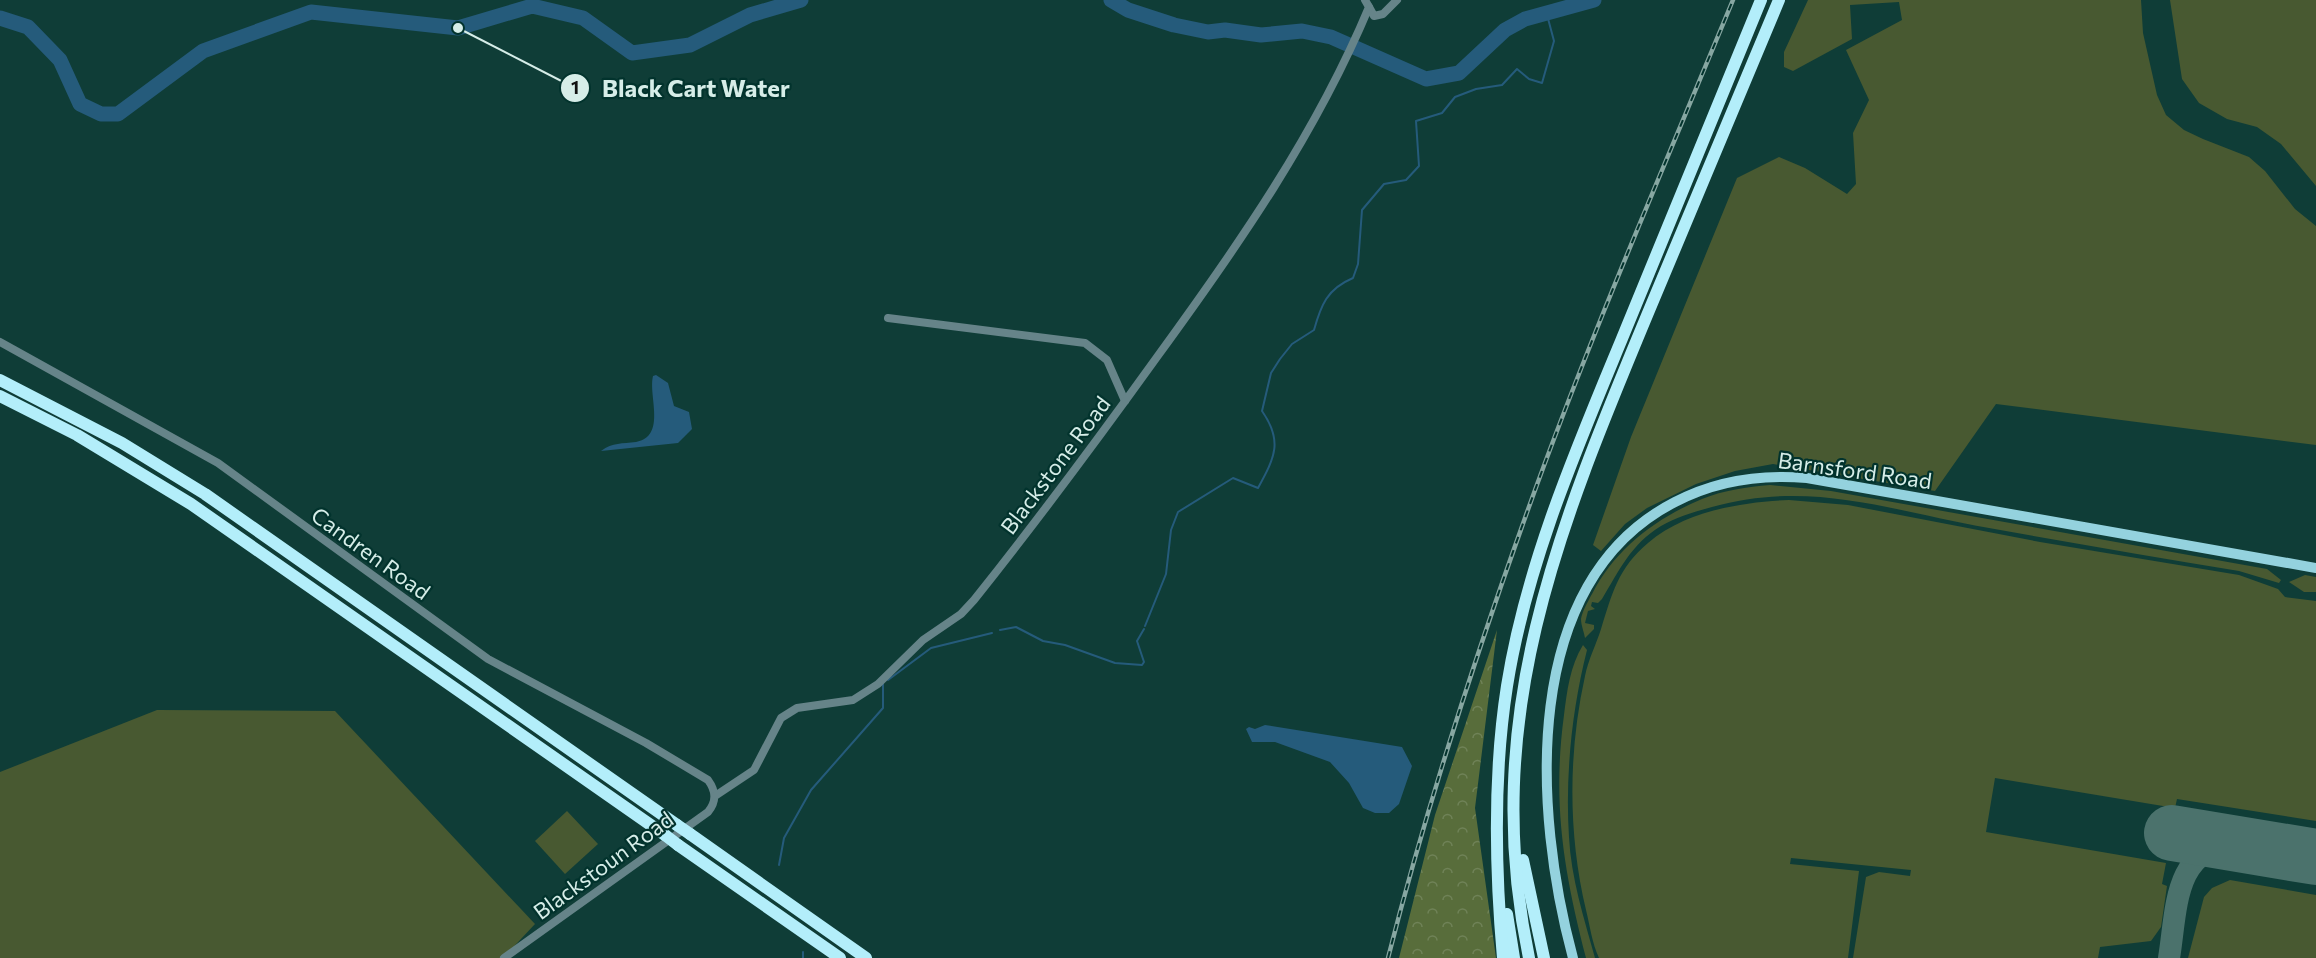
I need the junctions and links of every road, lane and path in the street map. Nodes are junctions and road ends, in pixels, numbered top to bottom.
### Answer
1 (1397, 0) edge
2 (1761, 0) edge
3 (1779, 0) edge
4 (1367, 4) edge
5 (888, 318) dead end
6 (0, 342) edge
7 (0, 380) edge
8 (0, 396) edge
9 (1125, 401) junction
10 (2316, 568) edge
11 (715, 796) junction
12 (1513, 804) junction
13 (1498, 826) junction
14 (780, 916) junction
15 (504, 958) edge
16 (830, 958) edge
17 (840, 958) edge
18 (868, 958) edge
19 (1503, 958) edge
20 (1514, 958) edge
21 (1529, 958) edge
22 (1544, 958) edge
23 (1573, 958) edge

1 - 4 street
2 - 13 highway
3 - 12 highway
4 - 9 street, Blackstone Road
5 - 9 street
6 - 11 street, Candren Road
7 - 18 highway, bridge
8 - 14 highway, bridge
9 - 11 street, Blackstone Road
10 - 23 main road, Barnsford Road
11 - 15 street, Blackstoun Road
12 - 21 highway
12 - 22 highway
13 - 19 highway
13 - 20 highway
14 - 16 highway
14 - 17 highway

